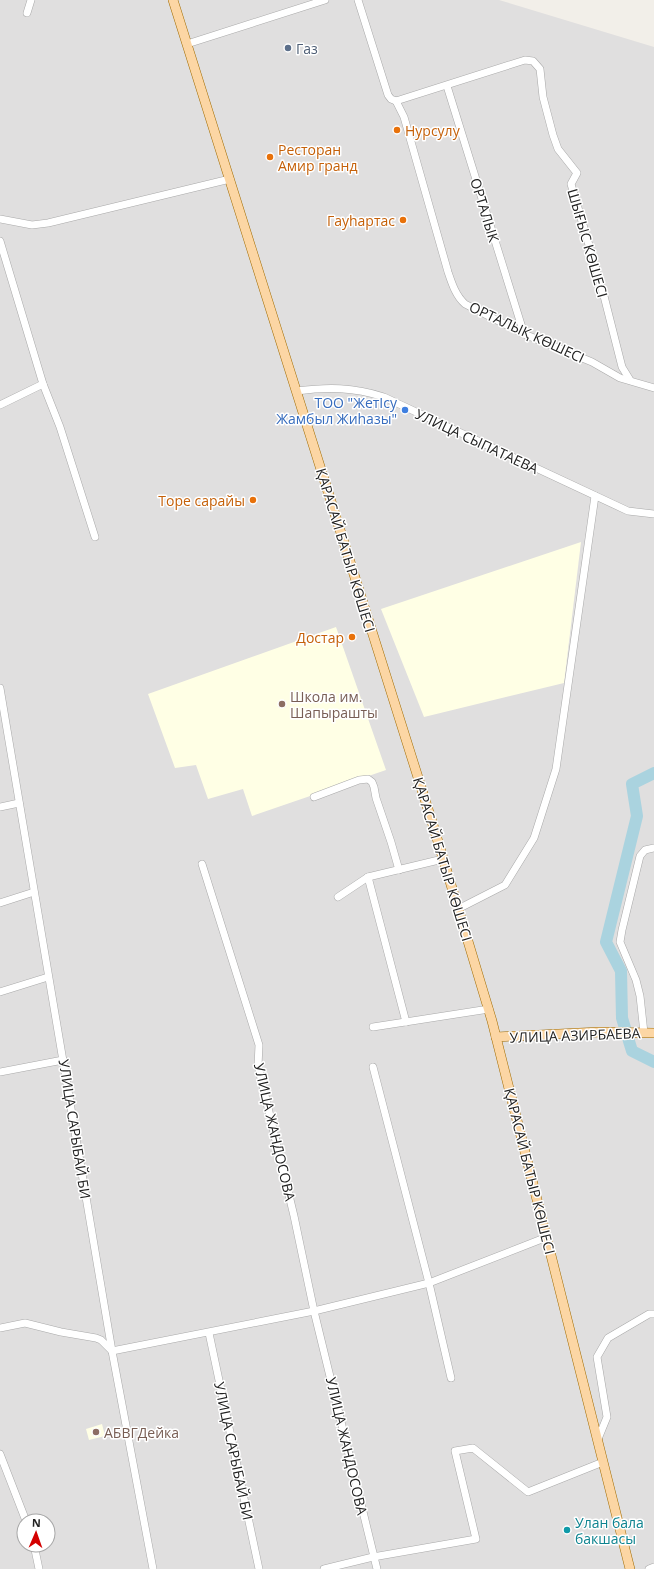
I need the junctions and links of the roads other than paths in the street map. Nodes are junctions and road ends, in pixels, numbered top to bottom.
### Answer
1 (31, 0) edge
2 (173, 0) edge
3 (325, 0) edge
4 (358, 0) edge
5 (27, 14) dead end
6 (187, 44) junction
7 (447, 86) junction
8 (396, 101) junction
9 (230, 179) junction
10 (0, 220) edge
11 (0, 241) edge
12 (524, 334) junction
13 (630, 380) junction
14 (43, 384) junction
15 (654, 388) edge
16 (296, 391) junction
17 (0, 405) edge
18 (595, 496) junction
19 (654, 514) edge
20 (95, 537) dead end
21 (0, 688) edge
22 (314, 796) dead end
23 (19, 803) junction
24 (0, 807) edge
25 (654, 848) edge
26 (443, 859) junction
27 (202, 864) dead end
28 (399, 870) junction
29 (368, 877) junction
30 (34, 892) junction
31 (338, 897) dead end
32 (0, 903) edge
33 (458, 909) junction
34 (48, 976) junction
35 (0, 992) edge
36 (489, 1009) junction
37 (406, 1022) junction
38 (373, 1027) dead end
39 (646, 1033) edge
40 (496, 1037) junction
41 (63, 1060) junction
42 (373, 1067) dead end
43 (0, 1072) edge
44 (547, 1238) junction
45 (430, 1283) junction
46 (314, 1311) junction
47 (654, 1314) edge
48 (0, 1328) edge
49 (209, 1333) junction
50 (112, 1351) junction
51 (452, 1378) dead end
52 (598, 1440) junction
53 (0, 1454) edge
54 (603, 1462) junction
55 (23, 1513) edge
56 (36, 1553) edge
57 (373, 1557) junction
58 (654, 1567) edge
59 (39, 1569) edge
60 (153, 1569) edge
61 (259, 1569) edge
62 (324, 1569) edge
63 (377, 1569) edge
64 (630, 1569) edge
65 (649, 1569) edge

1 - 5 street
2 - 6 main road, ҚАРАСАЙ БАТЫР КӨШЕСІ
3 - 6 street
4 - 8 street, ОРТАЛЫҚ КӨШЕСІ
6 - 9 main road, ҚАРАСАЙ БАТЫР КӨШЕСІ
7 - 8 street
7 - 12 street, ОРТАЛЫК
7 - 13 street, ШЫҒЫС КӨШЕСІ
8 - 12 street, ОРТАЛЫҚ КӨШЕСІ
9 - 10 street
9 - 16 main road, ҚАРАСАЙ БАТЫР КӨШЕСІ
11 - 14 street
12 - 13 street, ОРТАЛЫҚ КӨШЕСІ
13 - 15 street, ОРТАЛЫҚ КӨШЕСІ
14 - 17 street
14 - 20 street
16 - 18 street, УЛИЦА СЫПАТАЕВА
16 - 26 main road, ҚАРАСАЙ БАТЫР КӨШЕСІ
18 - 19 street, УЛИЦА СЫПАТАЕВА
18 - 33 street
21 - 23 street, УЛИЦА САРЫБАЙ БИ
22 - 28 street
23 - 24 street
23 - 30 street, УЛИЦА САРЫБАЙ БИ
25 - 39 street
26 - 28 street
26 - 33 main road, ҚАРАСАЙ БАТЫР КӨШЕСІ
27 - 46 street, УЛИЦА ЖАНДОСОВА
28 - 29 street
29 - 31 street
29 - 37 street
30 - 32 street
30 - 34 street, УЛИЦА САРЫБАЙ БИ
33 - 36 main road, ҚАРАСАЙ БАТЫР КӨШЕСІ
34 - 35 street
34 - 41 street, УЛИЦА САРЫБАЙ БИ
36 - 37 street
36 - 40 main road, ҚАРАСАЙ БАТЫР КӨШЕСІ
37 - 38 street
39 - 40 main road, УЛИЦА АЗИРБАЕВА
40 - 44 main road, ҚАРАСАЙ БАТЫР КӨШЕСІ
41 - 43 street
41 - 50 street, УЛИЦА САРЫБАЙ БИ
42 - 45 street
44 - 45 street
44 - 52 main road, ҚАРАСАЙ БАТЫР КӨШЕСІ
45 - 46 street
45 - 51 street
46 - 49 street
46 - 57 street, УЛИЦА ЖАНДОСОВА
47 - 52 street
48 - 50 street
49 - 50 street
49 - 61 street, УЛИЦА САРЫБАЙ БИ
50 - 60 street, УЛИЦА САРЫБАЙ БИ
52 - 54 main road, ҚАРАСАЙ БАТЫР КӨШЕСІ
53 - 55 street
54 - 57 street
54 - 64 main road, ҚАРАСАЙ БАТЫР КӨШЕСІ
56 - 59 street
57 - 62 street
57 - 63 street, УЛИЦА ЖАНДОСОВА
58 - 65 street

